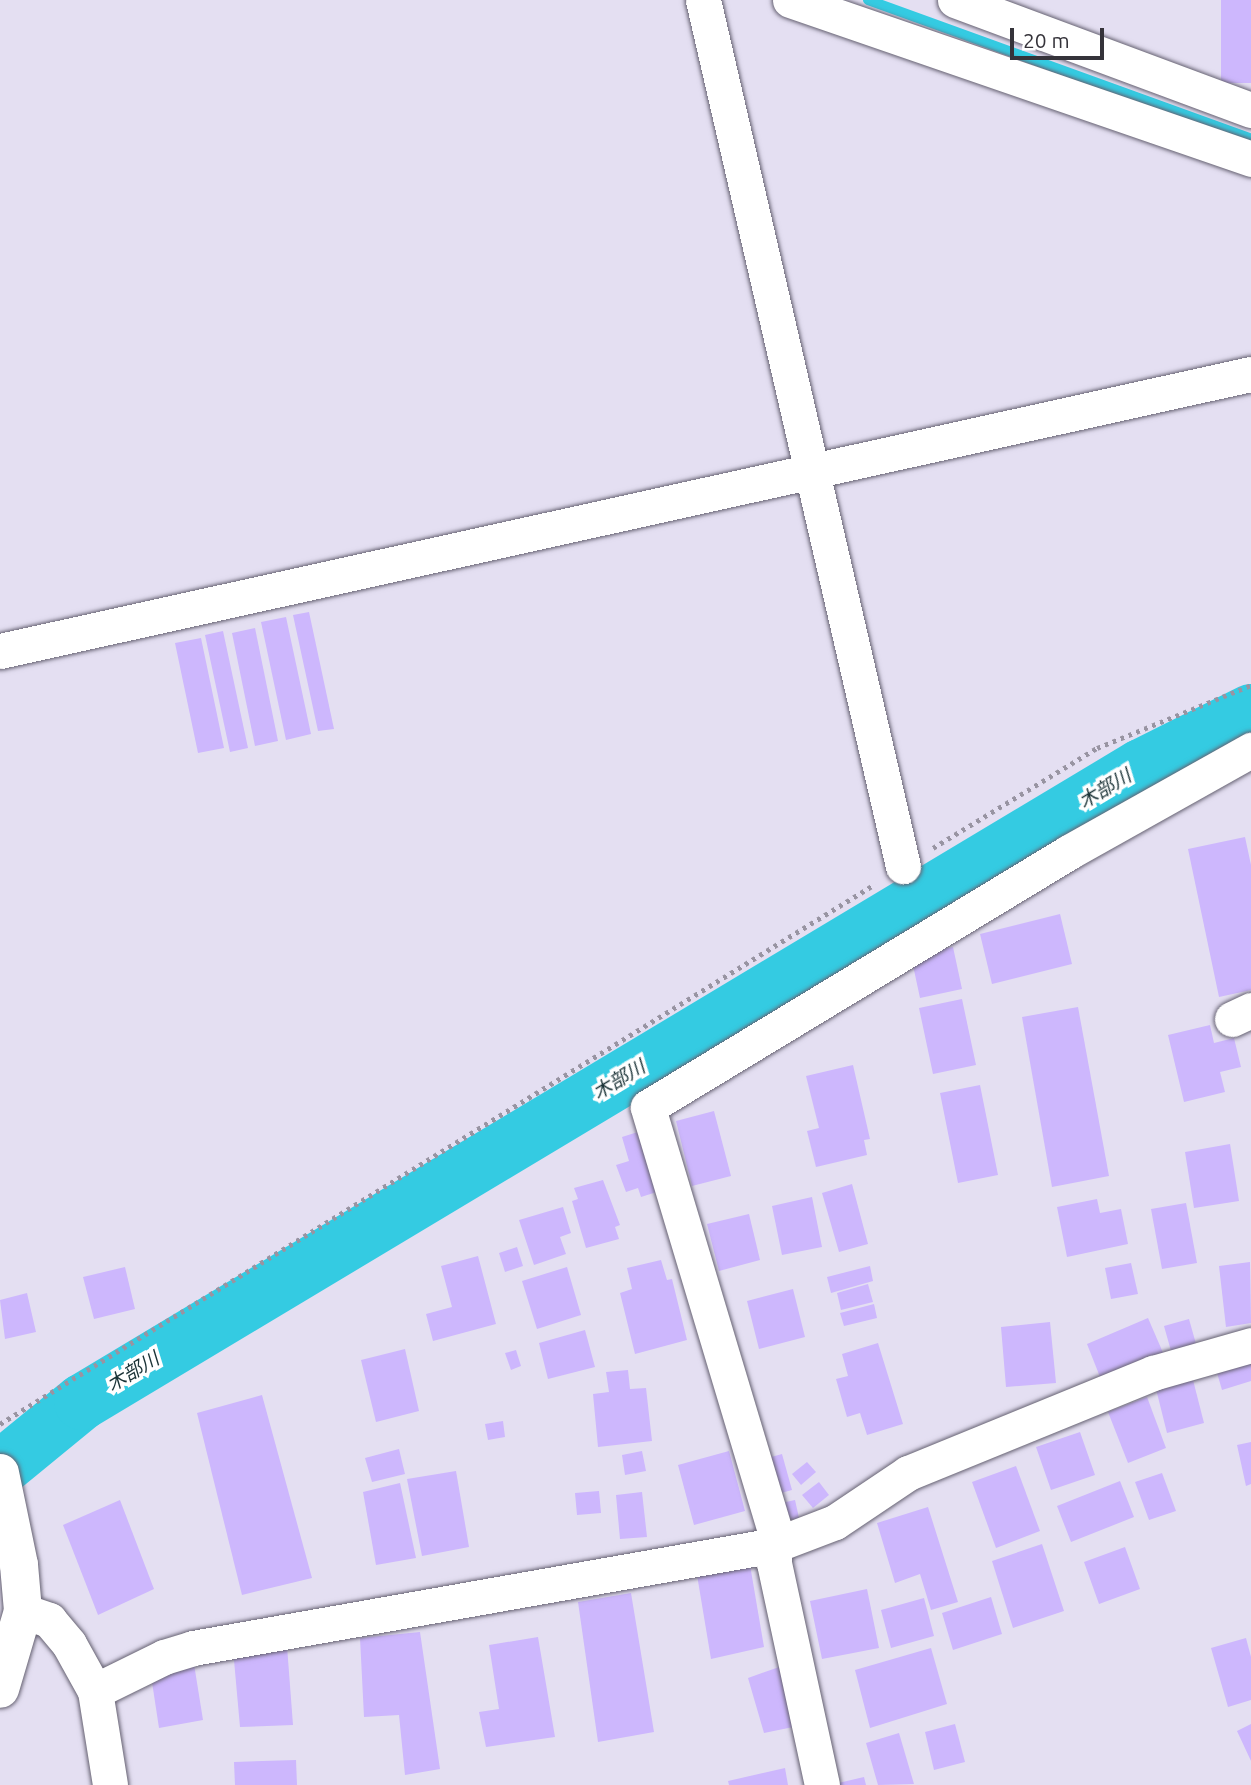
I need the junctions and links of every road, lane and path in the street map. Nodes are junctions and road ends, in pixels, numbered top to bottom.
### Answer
1 (703, 0) edge
2 (790, 0) edge
3 (955, 0) edge
4 (1251, 110) edge
5 (1251, 159) edge
6 (1251, 374) edge
7 (810, 473) junction
8 (0, 651) edge
9 (1251, 685) edge
10 (1251, 750) edge
11 (903, 866) junction
12 (1251, 1346) edge
13 (0, 1424) edge
14 (2, 1485) edge
15 (775, 1545) junction
16 (23, 1611) junction
17 (0, 1689) edge
18 (95, 1691) junction
19 (110, 1785) edge
20 (822, 1785) edge

1 - 7 street
2 - 5 street
3 - 4 street
6 - 7 street
7 - 8 street
7 - 11 street
9 - 11 path
10 - 15 street
11 - 13 path
12 - 15 street
14 - 16 main road
15 - 18 street
15 - 20 street
16 - 17 main road
16 - 18 street
18 - 19 street

